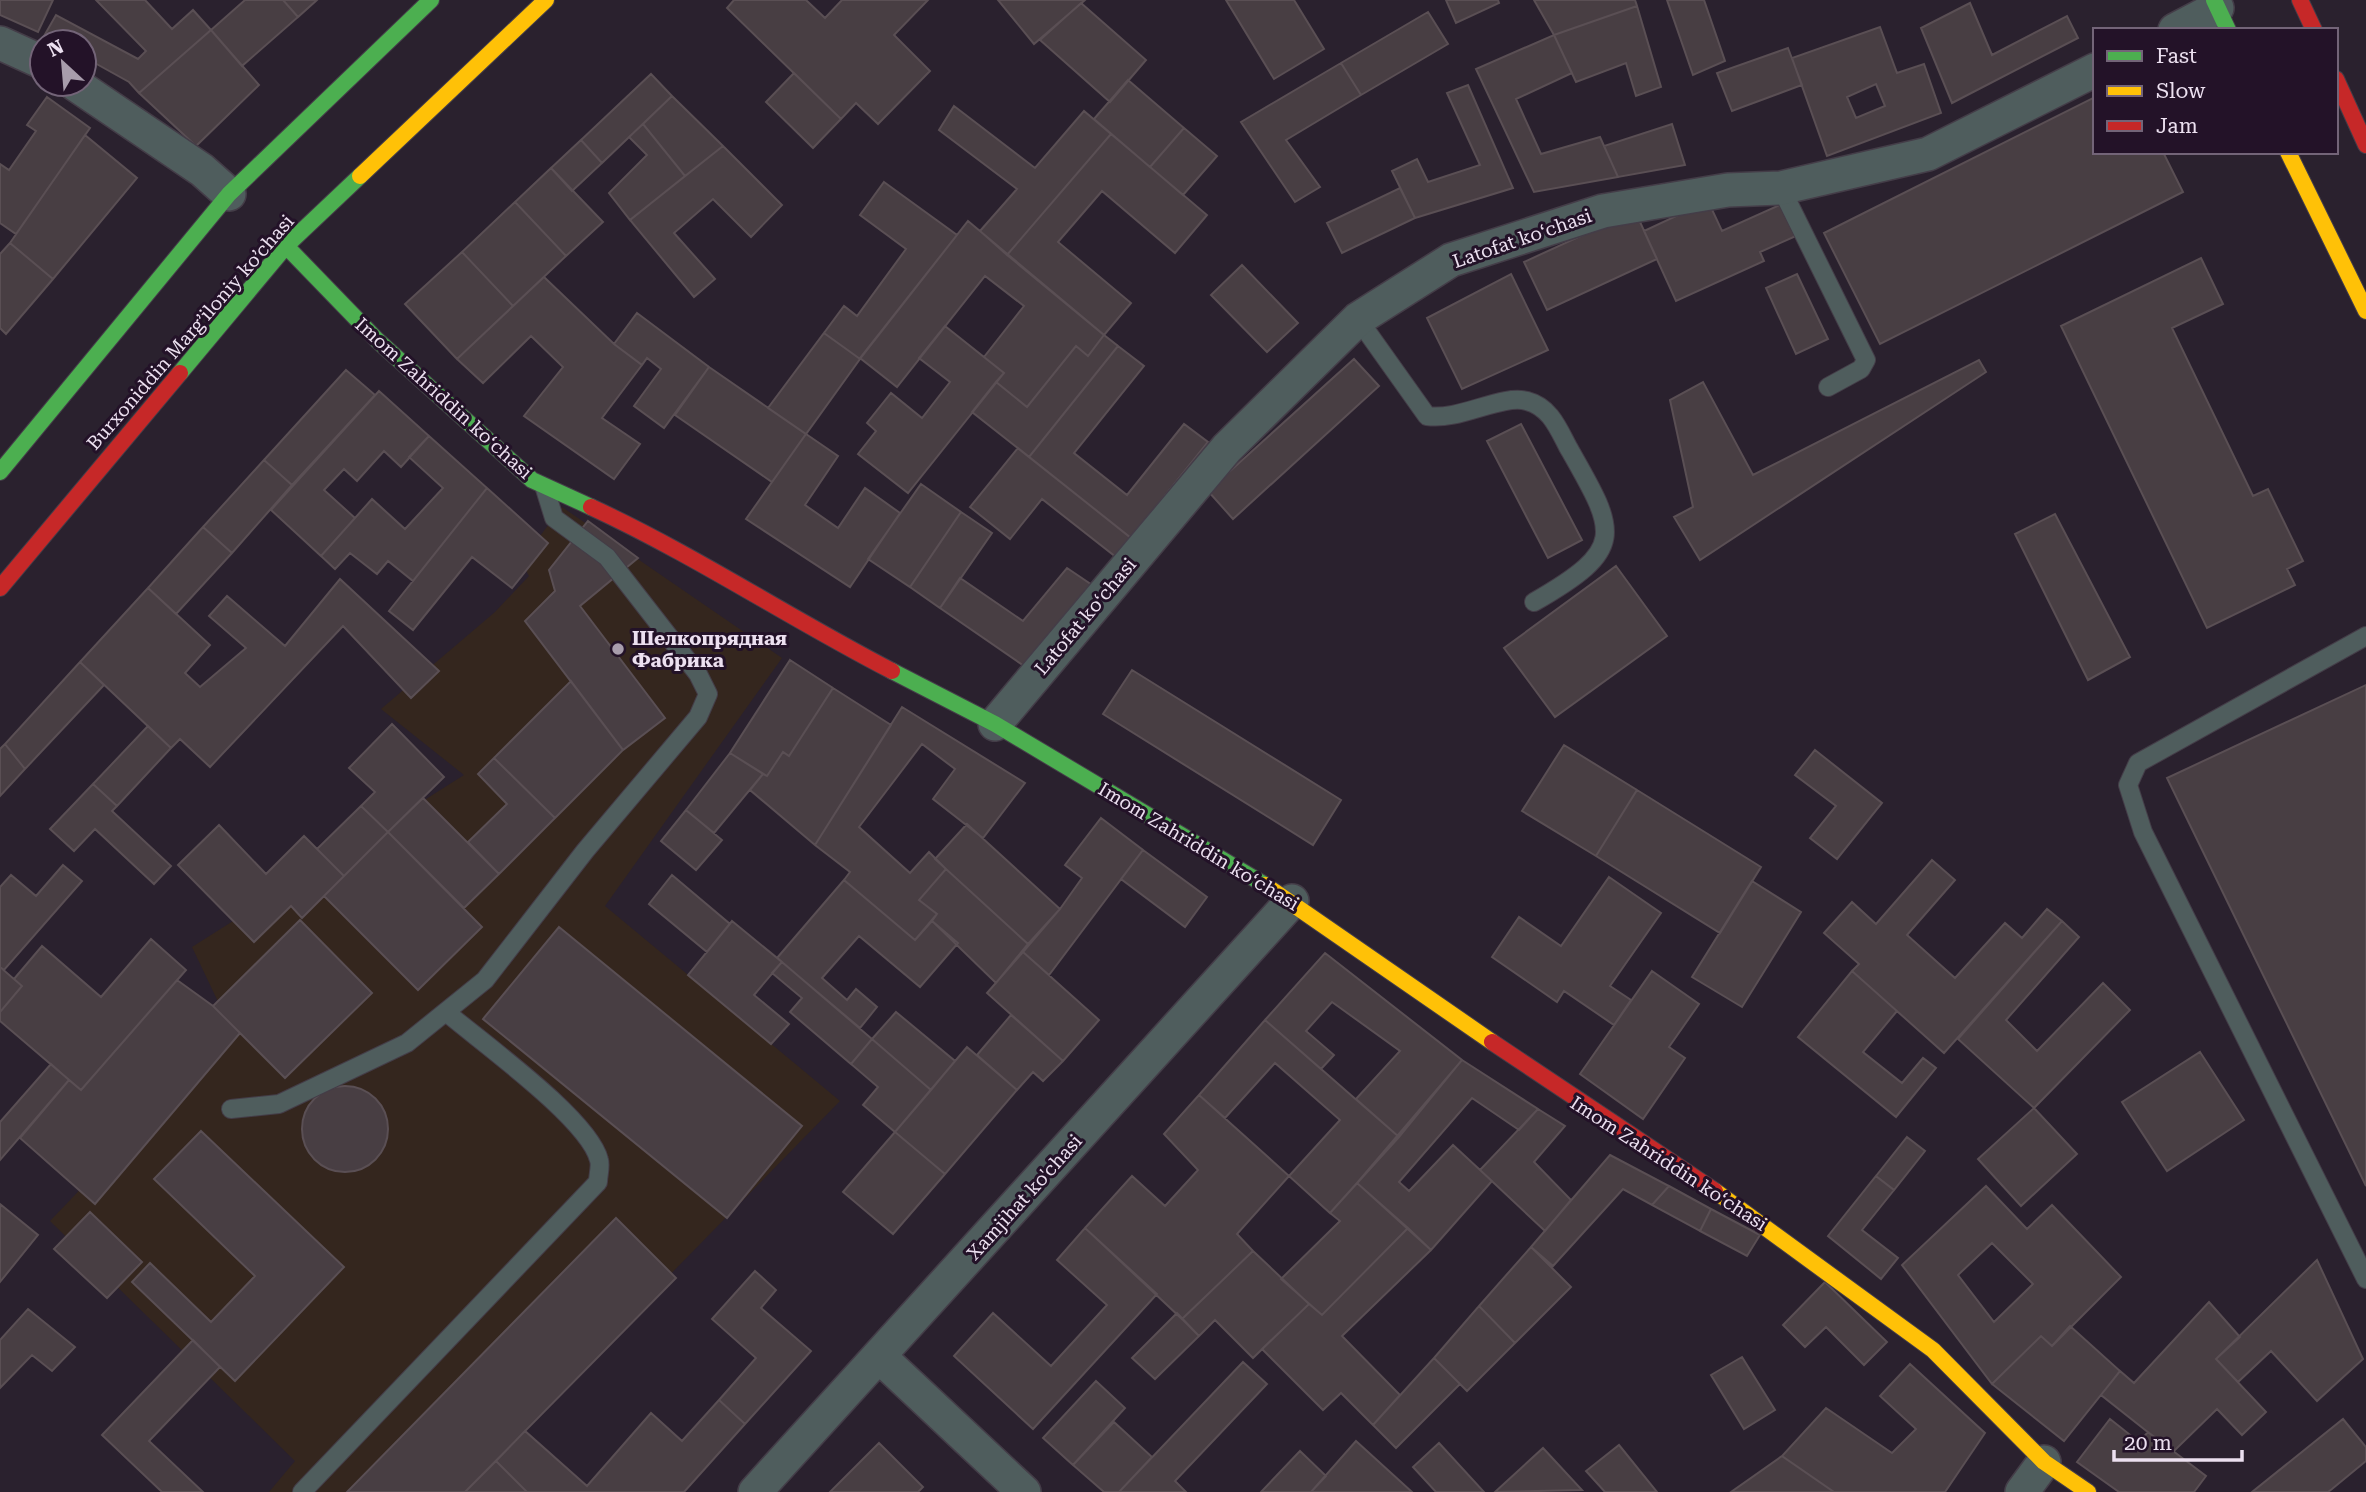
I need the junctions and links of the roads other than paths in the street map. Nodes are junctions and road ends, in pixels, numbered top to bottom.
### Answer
1 (431, 0) edge
2 (546, 0) edge
3 (2300, 0) edge
4 (2220, 13) edge
5 (2180, 28) edge
6 (2313, 28) edge
7 (0, 43) edge
8 (28, 56) edge
9 (2093, 71) edge
10 (2338, 83) edge
11 (96, 98) edge
12 (2366, 145) edge
13 (2289, 154) edge
14 (1781, 188) junction
15 (229, 194) junction
16 (286, 246) junction
17 (2366, 311) edge
18 (1358, 319) junction
19 (1828, 387) dead end
20 (0, 472) edge
21 (544, 485) junction
22 (0, 588) edge
23 (1534, 602) dead end
24 (2366, 636) edge
25 (995, 724) junction
26 (1292, 901) junction
27 (446, 1012) junction
28 (231, 1109) dead end
29 (2366, 1279) edge
30 (880, 1357) junction
31 (2044, 1462) junction
32 (302, 1492) edge
33 (755, 1492) edge
34 (1024, 1492) edge
35 (2022, 1492) edge
36 (2088, 1492) edge

1 - 15 street
2 - 16 street, Burxoniddin Marg’iloniy ko’chasi
3 - 6 street
4 - 5 street
7 - 8 street
9 - 14 street, Latofat koʻchasi
10 - 12 street
11 - 15 street
13 - 17 street
14 - 18 street, Latofat koʻchasi
14 - 19 lane
15 - 20 street
16 - 21 street, Imom Zahriddin koʻchasi
16 - 22 street, Burxoniddin Marg’iloniy ko’chasi
18 - 23 lane
18 - 25 street, Latofat koʻchasi
21 - 25 street, Imom Zahriddin koʻchasi
21 - 27 lane
24 - 29 lane
25 - 26 street, Imom Zahriddin koʻchasi
26 - 30 street, Xamjihat ko'chasi
26 - 31 street, Imom Zahriddin koʻchasi
27 - 28 lane
27 - 32 lane
30 - 33 street, Xamjihat ko'chasi
30 - 34 street
31 - 35 street
31 - 36 street, Imom Zahriddin koʻchasi

